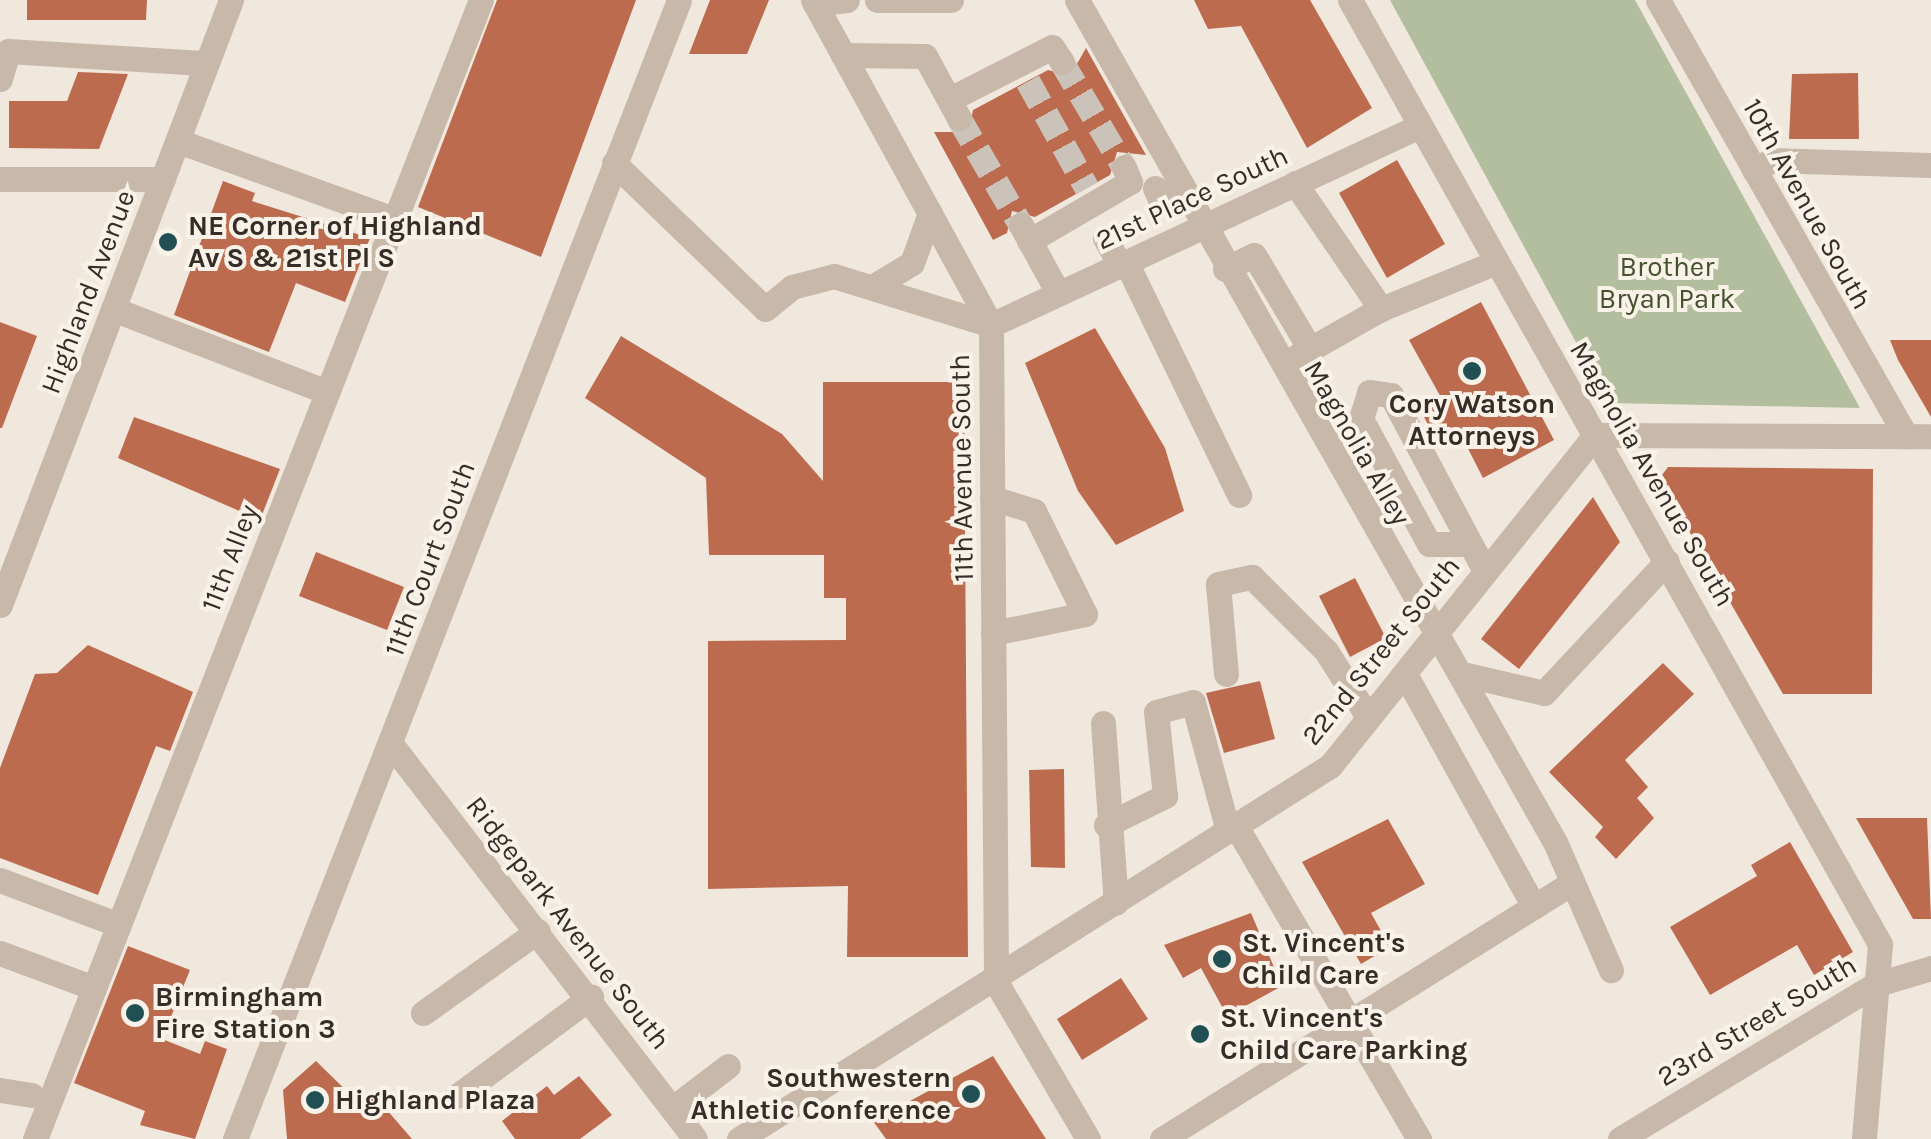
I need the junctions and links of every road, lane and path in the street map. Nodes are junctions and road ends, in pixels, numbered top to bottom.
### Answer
1 (232, 0) edge
2 (481, 0) edge
3 (679, 0) edge
4 (847, 0) edge
5 (877, 0) edge
6 (951, 0) edge
7 (1077, 0) edge
8 (1350, 0) edge
9 (1658, 0) edge
10 (814, 2) edge
11 (843, 56) junction
12 (1062, 62) dead end
13 (207, 63) junction
14 (0, 79) edge
15 (1419, 126) junction
16 (178, 141) junction
17 (614, 163) junction
18 (1931, 164) edge
19 (1124, 167) dead end
20 (1754, 170) junction
21 (0, 179) edge
22 (163, 179) junction
23 (1296, 184) junction
24 (930, 213) junction
25 (394, 219) junction
26 (1200, 228) junction
27 (1105, 238) dead end
28 (1497, 262) junction
29 (1123, 264) junction
30 (1224, 268) junction
31 (874, 286) junction
32 (1058, 294) junction
33 (113, 309) junction
34 (1382, 309) junction
35 (990, 324) junction
36 (1310, 350) junction
37 (1278, 367) junction
38 (327, 392) junction
39 (1595, 435) junction
40 (1919, 436) edge
41 (1240, 495) dead end
42 (992, 498) junction
43 (1467, 544) junction
44 (1667, 562) junction
45 (1485, 571) junction
46 (0, 605) edge
47 (993, 633) junction
48 (1437, 634) junction
49 (1226, 674) dead end
50 (1405, 674) junction
51 (1462, 674) junction
52 (1368, 717) junction
53 (1102, 724) dead end
54 (392, 744) junction
55 (1106, 825) junction
56 (1232, 828) junction
57 (0, 880) edge
58 (1572, 883) junction
59 (1116, 903) junction
60 (1534, 906) junction
61 (119, 925) junction
62 (538, 931) junction
63 (0, 954) edge
64 (1931, 968) edge
65 (1611, 970) dead end
66 (996, 982) junction
67 (1874, 984) junction
68 (94, 988) junction
69 (591, 997) junction
70 (423, 1013) dead end
71 (1348, 1023) junction
72 (728, 1066) dead end
73 (0, 1090) edge
74 (32, 1096) dead end
75 (456, 1096) dead end
76 (672, 1108) junction
77 (35, 1139) edge
78 (234, 1139) edge
79 (695, 1139) edge
80 (739, 1139) edge
81 (1088, 1139) edge
82 (1162, 1139) edge
83 (1419, 1139) edge
84 (1620, 1139) edge
85 (1864, 1139) edge

1 - 13 street, Highland Avenue
2 - 25 street, 11th Alley
3 - 17 street, 11th Court South
4 - 10 street
5 - 6 street
7 - 26 street, Magnolia Alley
8 - 15 street, Magnolia Avenue South
9 - 20 street, 10th Avenue South
10 - 11 street, 11th Avenue South
11 - 12 street
11 - 24 street, 11th Avenue South
13 - 14 street
13 - 16 street, Highland Avenue
15 - 23 street, 21st Place South
15 - 28 street, Magnolia Avenue South
16 - 22 street, Highland Avenue
16 - 25 street
17 - 31 street
17 - 54 street, 11th Court South
18 - 20 street
19 - 32 street
20 - 40 street, 10th Avenue South
21 - 22 street
22 - 33 street, Highland Avenue
23 - 26 street, 21st Place South
23 - 34 street
24 - 31 street
24 - 35 street, 11th Avenue South
25 - 38 street, 11th Alley
26 - 29 street, 21st Place South
26 - 30 street, Magnolia Alley
27 - 29 street
28 - 34 street
28 - 39 street, Magnolia Avenue South
29 - 32 street, 21st Place South
29 - 41 street
30 - 36 street
30 - 37 street, Magnolia Alley
31 - 35 street
32 - 35 street, 21st Place South
33 - 38 street
33 - 46 street, Highland Avenue
34 - 36 street
35 - 42 street, 11th Avenue South
36 - 37 street
37 - 48 street, Magnolia Alley
38 - 61 street, 11th Alley
39 - 40 street
39 - 44 street, Magnolia Avenue South
39 - 45 street, 22nd Street South
42 - 47 street, 11th Avenue South
42 - 47 street
43 - 43 street
43 - 45 street
44 - 51 street
44 - 67 street, Magnolia Avenue South
45 - 48 street, 22nd Street South
47 - 66 street, 11th Avenue South
48 - 50 street, 22nd Street South
48 - 51 street, Magnolia Alley
49 - 52 street
50 - 52 street, 22nd Street South
50 - 60 street
51 - 58 street, Magnolia Alley
52 - 56 street, 22nd Street South
53 - 55 street
54 - 62 street, Ridgepark Avenue South
54 - 78 street, 11th Court South
55 - 56 street
55 - 59 street
56 - 59 street, 22nd Street South
56 - 71 street
57 - 61 street
58 - 60 street
58 - 65 street, Magnolia Alley
59 - 66 street, 22nd Street South
60 - 71 street
61 - 68 street, 11th Alley
62 - 69 street, Ridgepark Avenue South
62 - 70 street
63 - 68 street
64 - 67 street, 23rd Street South
66 - 80 street, 22nd Street South
66 - 81 street
67 - 84 street, 23rd Street South
67 - 85 street
68 - 77 street, 11th Alley
69 - 75 street
69 - 76 street, Ridgepark Avenue South
71 - 82 street
71 - 83 street
72 - 76 street
73 - 74 street
76 - 79 street, Ridgepark Avenue South

